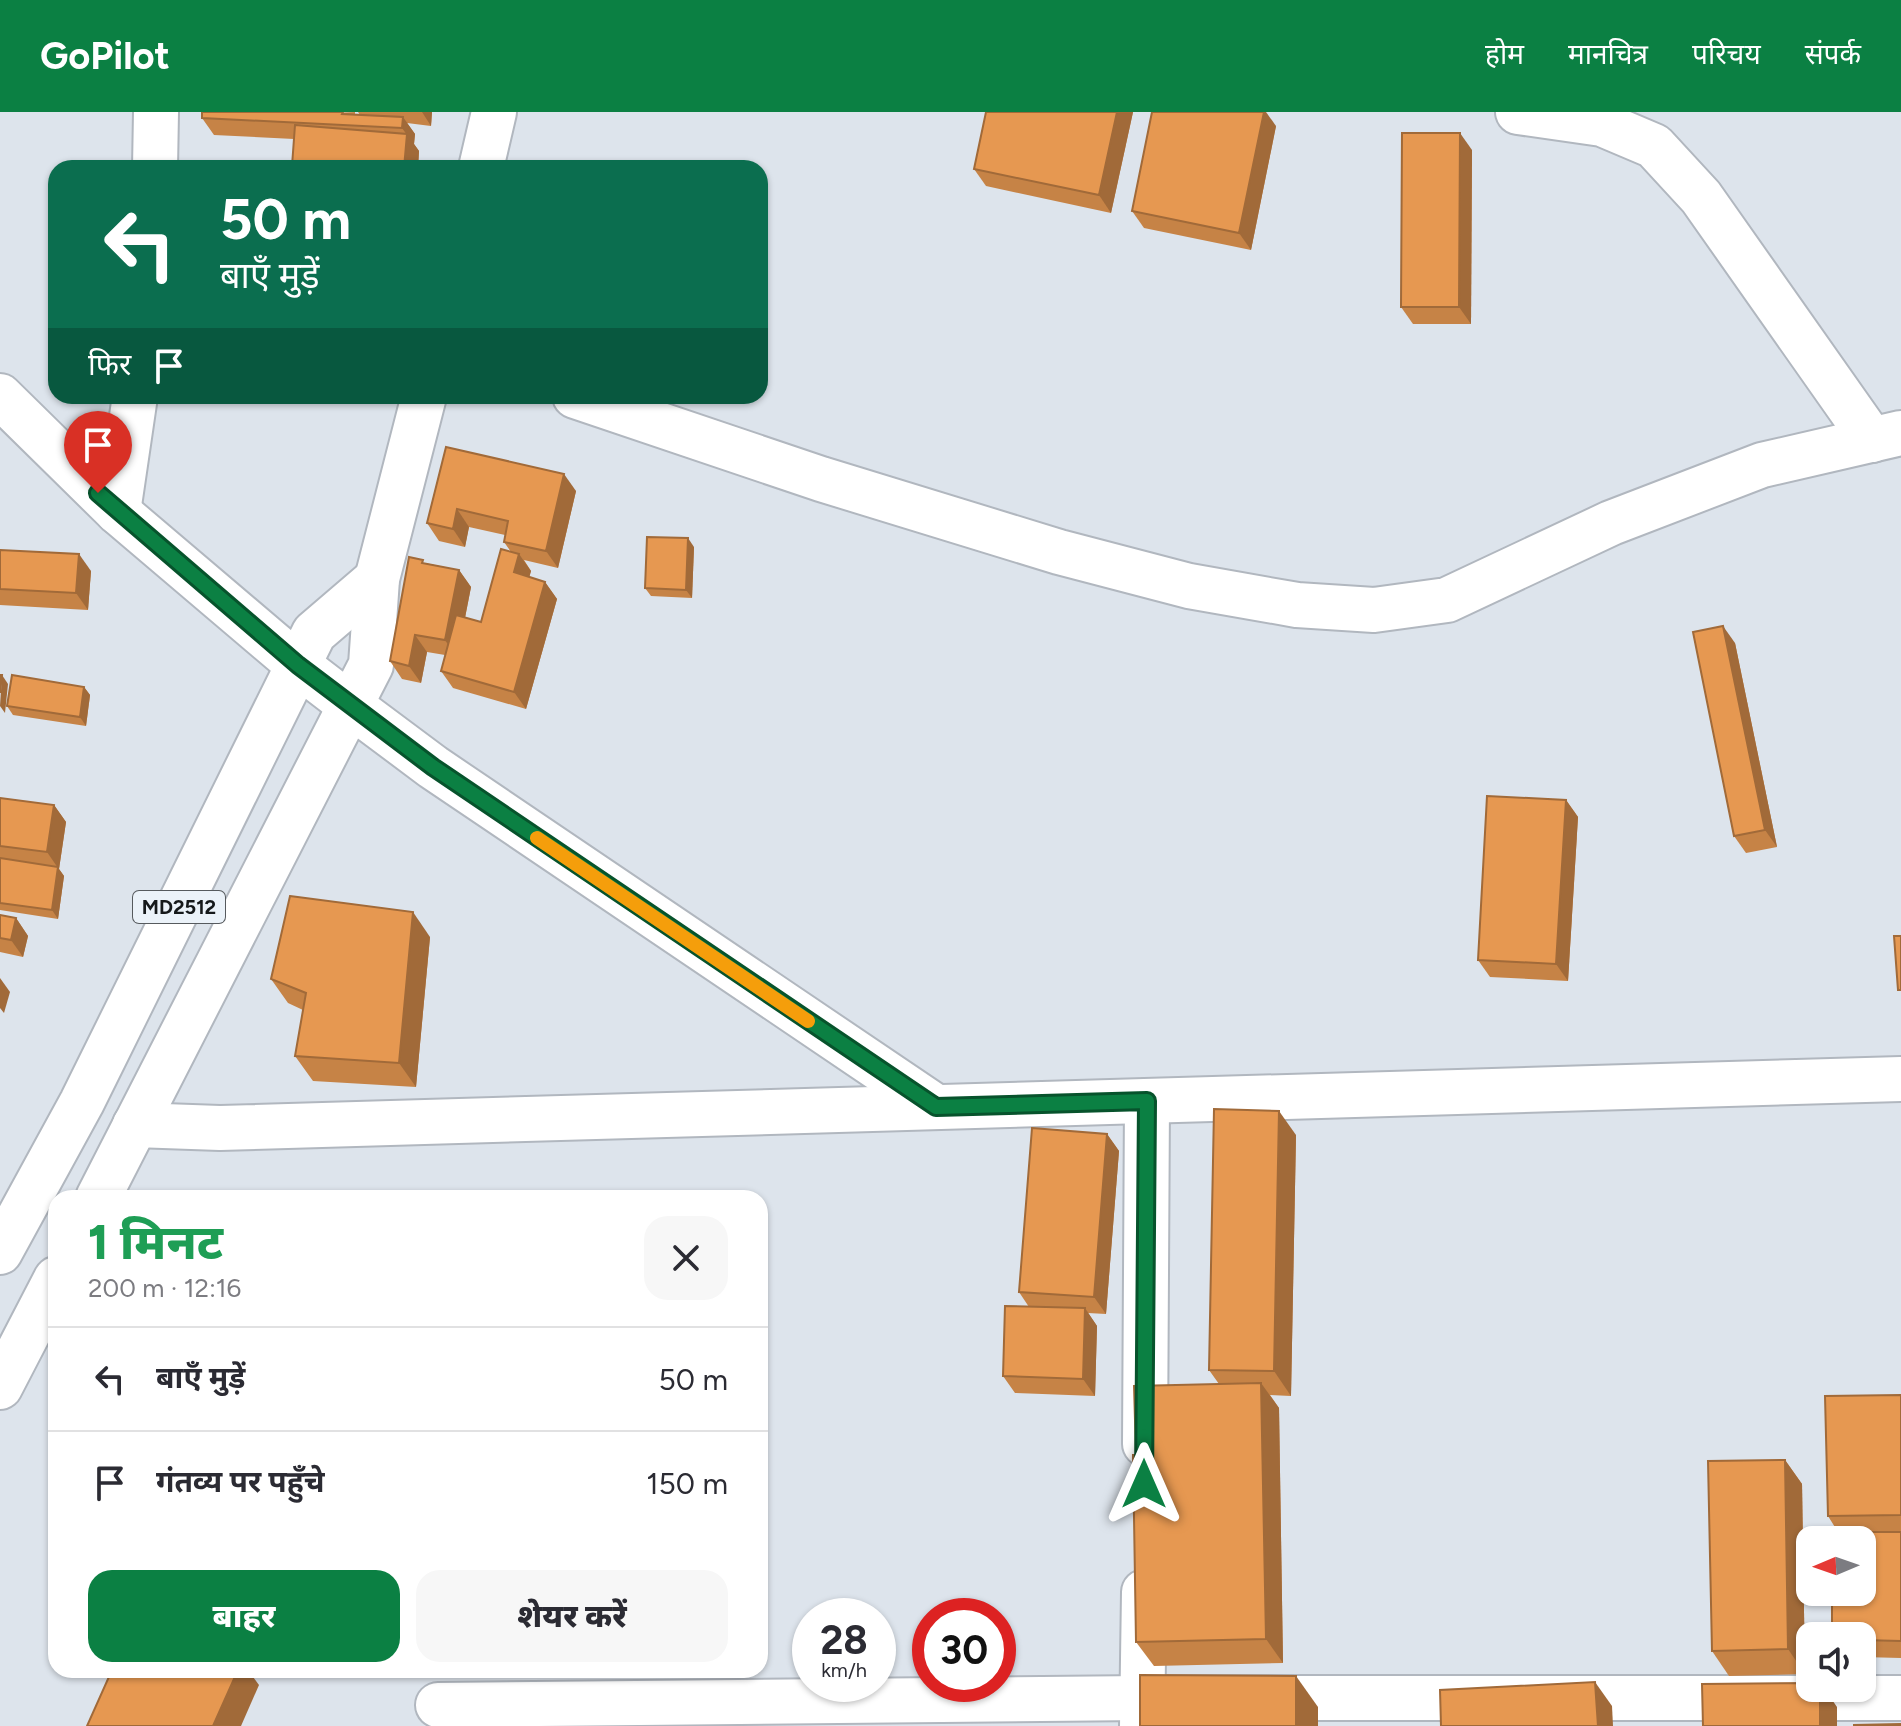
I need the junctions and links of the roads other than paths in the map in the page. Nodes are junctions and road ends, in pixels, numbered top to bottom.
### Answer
1 (156, 112) edge
2 (494, 112) edge
3 (1518, 112) edge
4 (155, 160) edge
5 (483, 160) edge
6 (0, 396) edge
7 (134, 404) edge
8 (422, 404) edge
9 (599, 404) edge
10 (1886, 437) edge
11 (118, 512) junction
12 (377, 579) junction
13 (298, 665) junction
14 (350, 705) junction
15 (1901, 1079) edge
16 (1147, 1101) junction
17 (936, 1107) junction
18 (135, 1125) junction
19 (102, 1190) edge
20 (0, 1252) edge
21 (48, 1294) edge
22 (2, 1381) edge
23 (1144, 1490) edge
24 (1144, 1554) edge
25 (1901, 1698) edge
26 (438, 1705) dead end
27 (1143, 1712) edge

1 - 4 street
2 - 5 street
3 - 10 street
6 - 11 street
7 - 11 street
8 - 12 street, MD2512
9 - 10 street
11 - 13 street
12 - 13 street, MD2512
12 - 14 street, MD2512
13 - 14 street
13 - 20 street, MD2512
14 - 17 street
14 - 18 street, MD2512
15 - 16 street
16 - 17 street
16 - 23 street
17 - 18 street
18 - 19 street, MD2512
21 - 22 street
24 - 27 street
25 - 27 street
26 - 27 street

